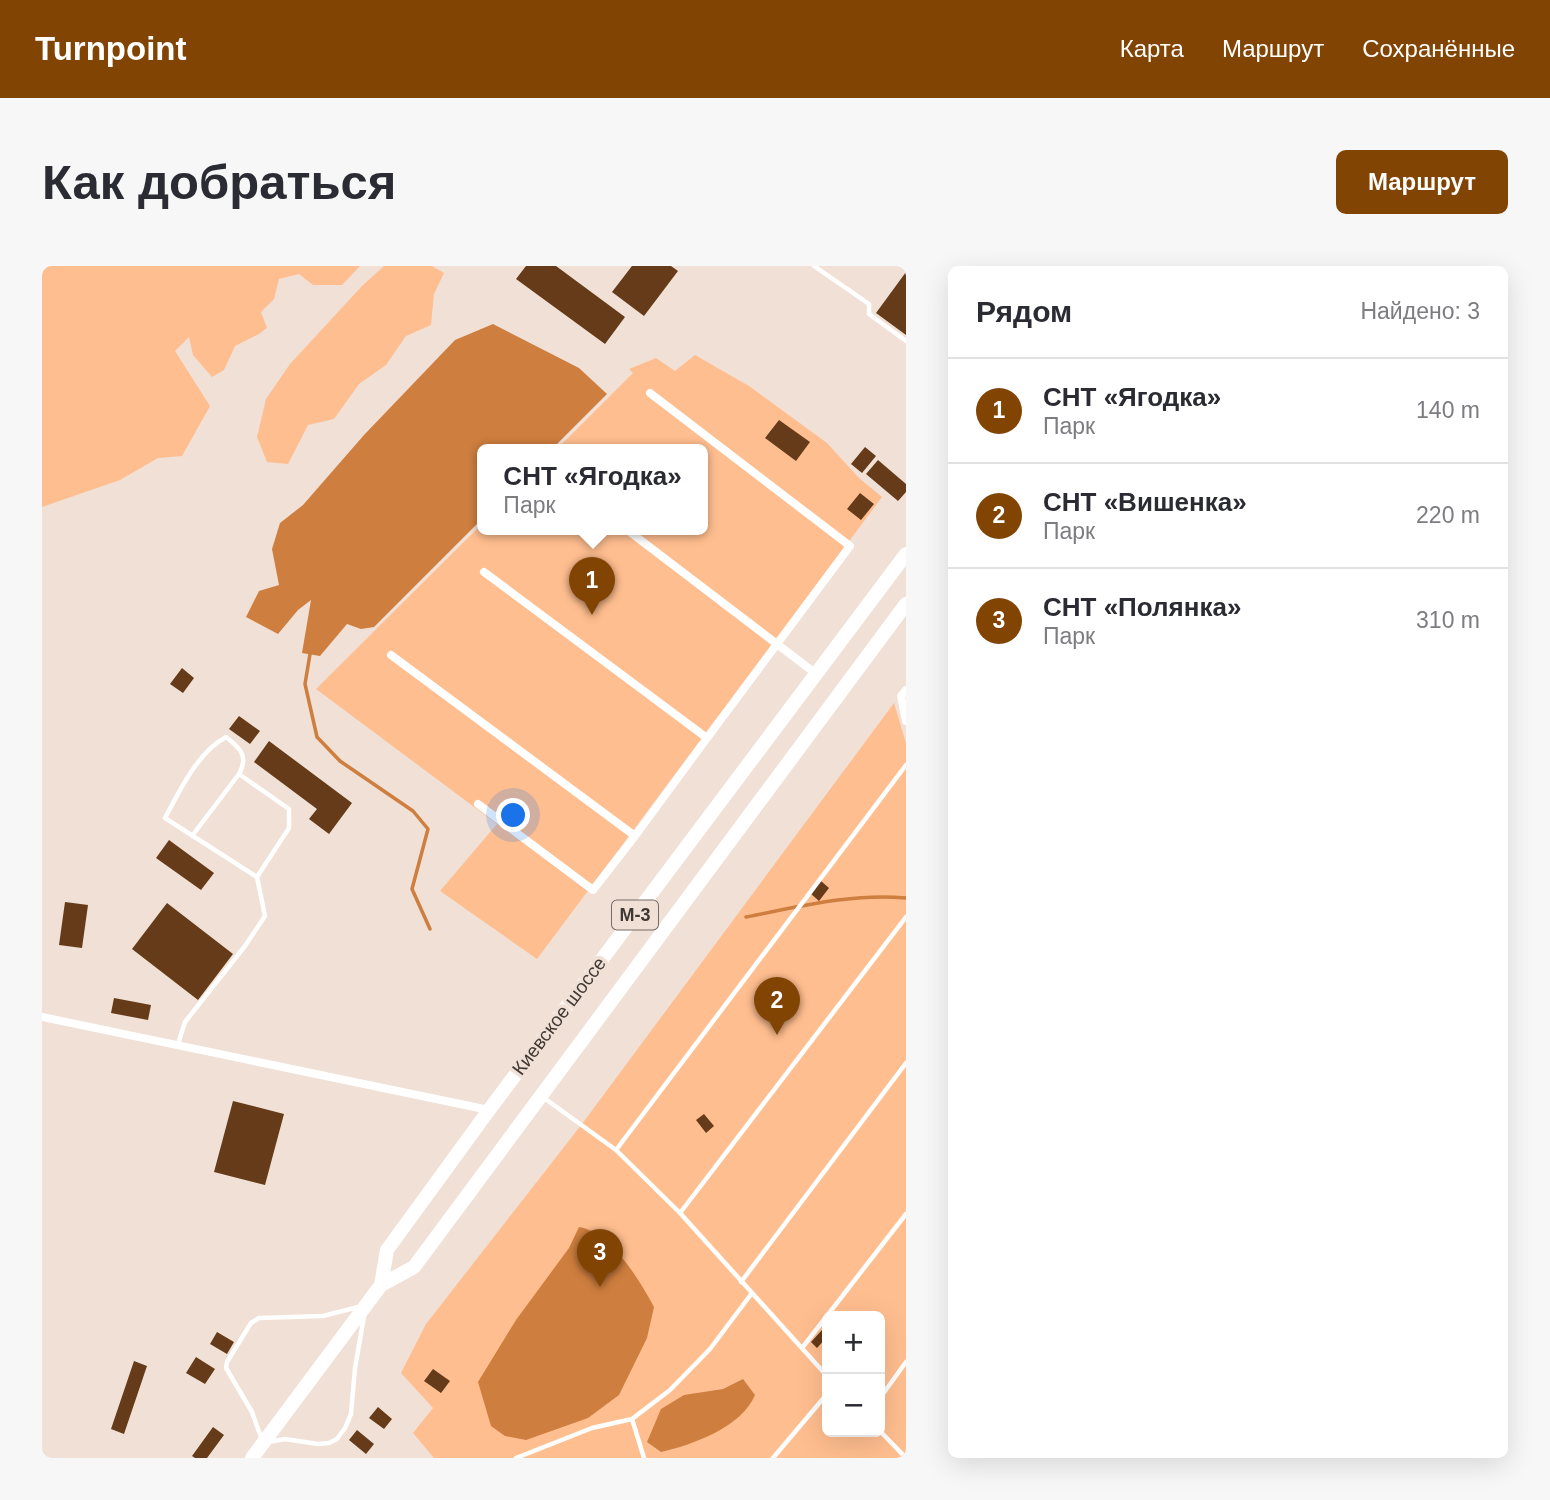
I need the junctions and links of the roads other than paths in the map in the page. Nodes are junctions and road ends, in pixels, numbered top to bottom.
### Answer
1 (814, 266) edge
2 (906, 341) edge
3 (650, 393) dead end
4 (634, 535) edge
5 (906, 554) edge
6 (484, 572) dead end
7 (906, 604) edge
8 (777, 645) junction
9 (391, 655) dead end
10 (815, 673) junction
11 (906, 690) edge
12 (906, 721) edge
13 (707, 738) junction
14 (906, 765) edge
15 (239, 774) junction
16 (478, 804) dead end
17 (192, 836) junction
18 (635, 836) junction
19 (257, 877) junction
20 (906, 917) edge
21 (42, 1017) edge
22 (178, 1045) junction
23 (906, 1063) edge
24 (541, 1095) junction
25 (489, 1110) junction
26 (616, 1150) junction
27 (680, 1213) junction
28 (906, 1214) edge
29 (741, 1282) junction
30 (382, 1284) junction
31 (752, 1293) junction
32 (366, 1305) junction
33 (802, 1348) junction
34 (906, 1362) edge
35 (825, 1374) edge
36 (885, 1391) edge
37 (822, 1400) edge
38 (632, 1419) junction
39 (885, 1437) edge
40 (263, 1443) junction
41 (252, 1458) edge
42 (516, 1458) edge
43 (644, 1458) edge
44 (773, 1458) edge
45 (904, 1458) edge

1 - 2 lane
3 - 8 street
4 - 8 street
5 - 10 highway, Киевское шоссе / М-3
6 - 13 street
7 - 24 highway, Киевское шоссе / М-3
8 - 10 street
8 - 13 street
9 - 18 street
10 - 25 highway, Киевское шоссе / М-3
11 - 12 street
13 - 18 street
14 - 26 lane
15 - 17 lane
15 - 17 lane
15 - 19 lane
16 - 18 street
17 - 19 lane
19 - 22 lane
20 - 27 lane
21 - 22 street
22 - 25 street
23 - 29 lane
24 - 26 lane
24 - 30 highway, Киевское шоссе / М-3
25 - 30 highway, Киевское шоссе / М-3
26 - 27 lane
27 - 29 lane
28 - 33 lane
29 - 31 lane
30 - 32 highway, Киевское шоссе / М-3
31 - 33 lane
31 - 38 lane
32 - 40 highway, Киевское шоссе / М-3
32 - 40 lane
32 - 40 lane
33 - 35 lane
34 - 36 lane
37 - 44 lane
38 - 42 lane
38 - 43 lane
39 - 45 lane
40 - 41 highway, Киевское шоссе / М-3

